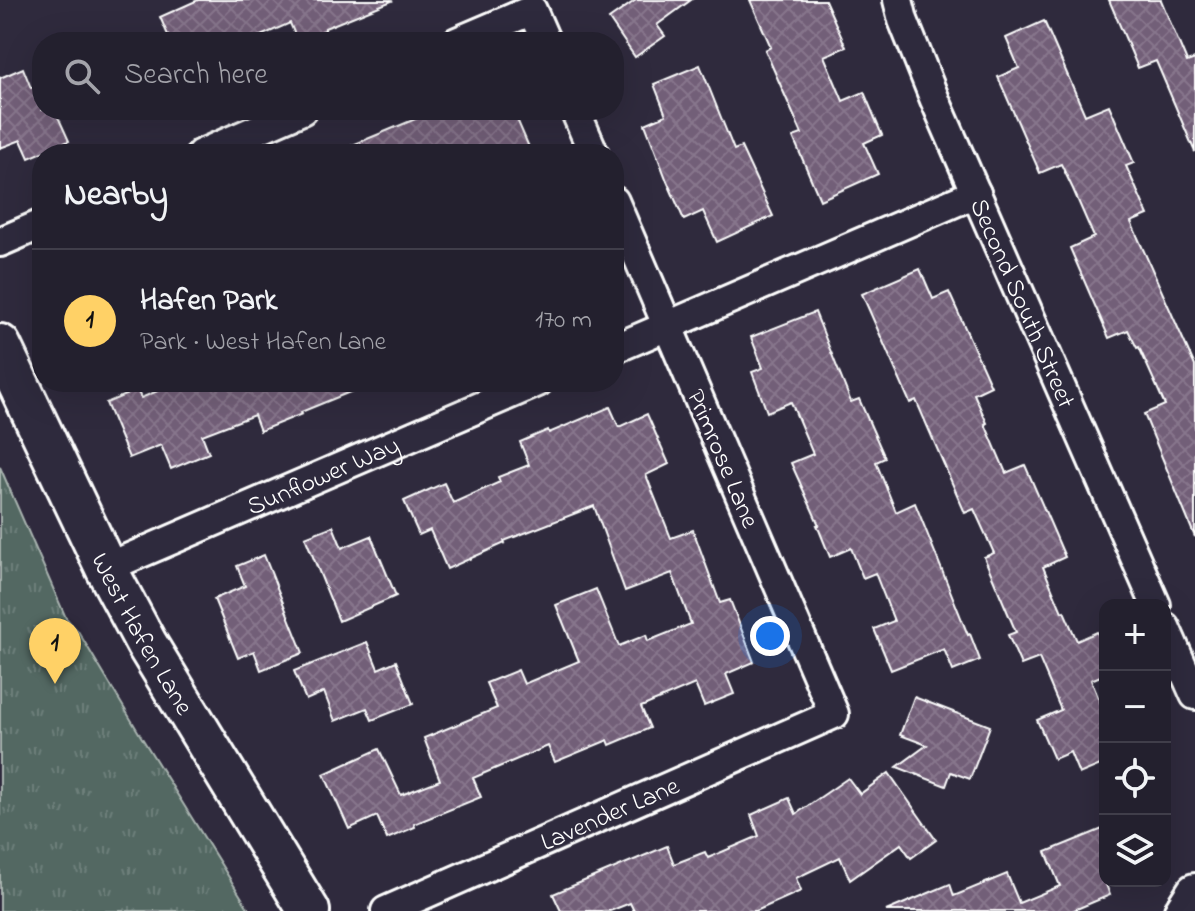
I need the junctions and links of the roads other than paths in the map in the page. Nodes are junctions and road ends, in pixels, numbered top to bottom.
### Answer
1 (898, 0) edge
2 (480, 32) edge
3 (542, 32) edge
4 (279, 120) edge
5 (579, 120) edge
6 (224, 144) edge
7 (590, 144) edge
8 (976, 193) junction
9 (624, 225) edge
10 (32, 228) edge
11 (0, 242) edge
12 (667, 326) junction
13 (0, 345) edge
14 (624, 345) edge
15 (515, 392) edge
16 (106, 568) junction
17 (1153, 599) edge
18 (1171, 641) edge
19 (1195, 695) edge
20 (834, 714) joint
21 (1195, 892) edge
22 (309, 911) edge
23 (386, 911) edge
24 (1183, 911) edge

1 - 8 street, Second South Street
2 - 3 street
4 - 6 street
5 - 7 street
8 - 12 street
8 - 17 street, Second South Street
9 - 12 street, Primrose Lane
10 - 11 street
12 - 14 street
12 - 20 street, Primrose Lane
13 - 16 main road, West Hafen Lane
15 - 16 street, Sunflower Way
16 - 22 main road, West Hafen Lane
18 - 19 street
20 - 23 street, Lavender Lane
21 - 24 street

